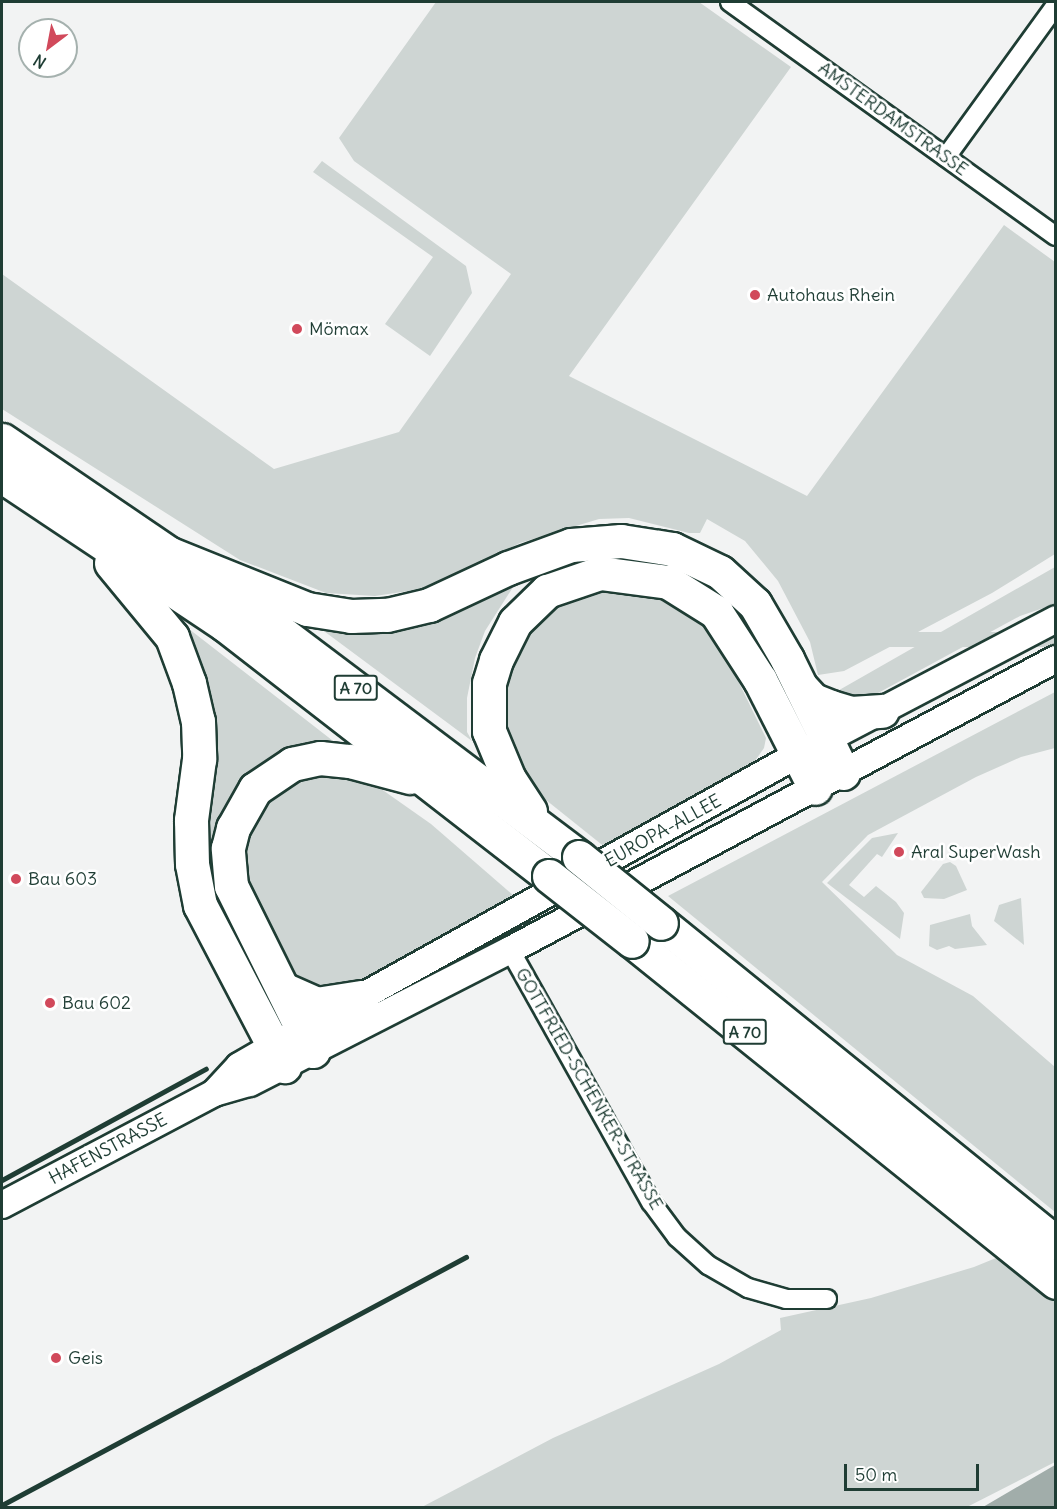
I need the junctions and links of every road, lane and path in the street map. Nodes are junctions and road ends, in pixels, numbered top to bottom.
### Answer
1 (730, 2) edge
2 (1056, 5) edge
3 (946, 157) junction
4 (1056, 236) edge
5 (2, 440) edge
6 (2, 476) edge
7 (80, 528) junction
8 (168, 553) junction
9 (1056, 619) edge
10 (1056, 659) edge
11 (801, 687) junction
12 (882, 711) junction
13 (813, 748) junction
14 (829, 780) junction
15 (435, 786) junction
16 (541, 827) junction
17 (510, 950) junction
18 (283, 989) junction
19 (362, 997) junction
20 (308, 1040) junction
21 (279, 1056) junction
22 (974, 1198) junction
23 (2, 1205) edge
24 (1056, 1243) edge
25 (1056, 1282) edge
26 (827, 1299) dead end

1 - 3 street, AMSTERDAMSTRASSE
2 - 3 street
3 - 4 street, AMSTERDAMSTRASSE
5 - 8 highway, A 70
6 - 7 highway, A 70
7 - 15 highway, A 70
7 - 21 highway
8 - 11 highway
8 - 16 highway, A 70
9 - 12 street, EUROPA-ALLEE
10 - 14 street, EUROPA-ALLEE
11 - 12 highway
11 - 13 highway
12 - 13 street, EUROPA-ALLEE
13 - 14 highway
13 - 16 highway
13 - 19 street, EUROPA-ALLEE
14 - 17 street, EUROPA-ALLEE
15 - 18 highway
15 - 22 highway, A 70, bridge
16 - 22 highway, A 70, bridge
17 - 20 street, EUROPA-ALLEE
17 - 26 street, GOTTFRIED-SCHENKER-STRASSE
18 - 19 highway
18 - 20 highway
19 - 20 street, EUROPA-ALLEE
20 - 21 street, EUROPA-ALLEE
21 - 23 street, HAFENSTRASSE
22 - 24 highway, A 70
22 - 25 highway, A 70

